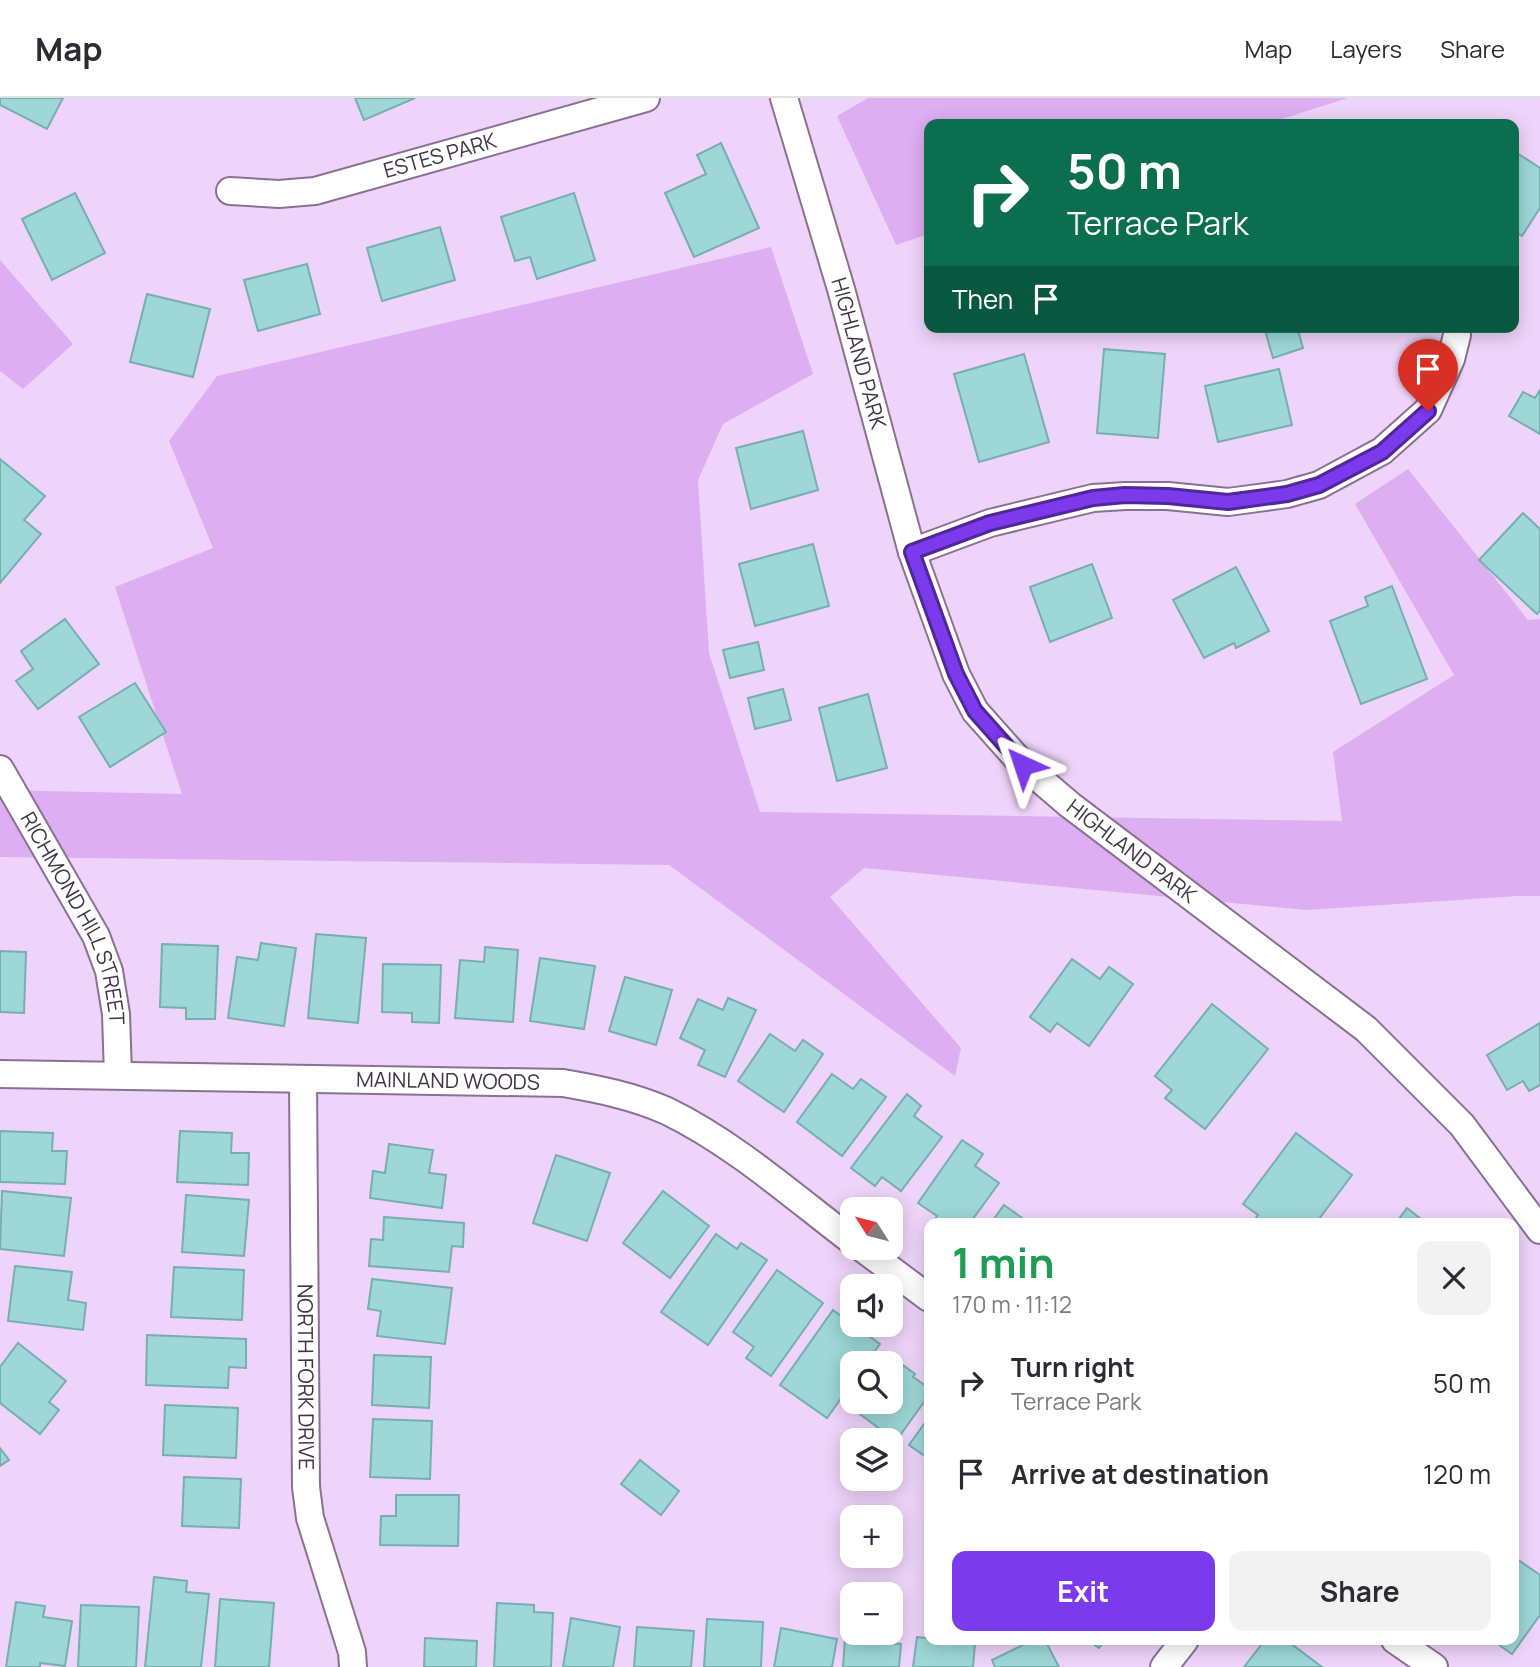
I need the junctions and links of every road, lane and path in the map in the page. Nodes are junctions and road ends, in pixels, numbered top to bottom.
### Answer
1 (646, 98) edge
2 (784, 98) edge
3 (230, 191) dead end
4 (1457, 335) dead end
5 (912, 552) junction
6 (0, 769) edge
7 (0, 1074) edge
8 (118, 1075) junction
9 (303, 1079) junction
10 (1540, 1230) edge
11 (840, 1232) edge
12 (878, 1260) edge
13 (924, 1294) edge
14 (1181, 1645) edge
15 (1402, 1645) edge
16 (353, 1667) edge
17 (1164, 1667) edge
18 (1434, 1667) edge

1 - 3 street, ESTES PARK
2 - 5 street, HIGHLAND PARK
4 - 5 street
5 - 10 street, HIGHLAND PARK
6 - 8 street, RICHMOND HILL STREET
7 - 8 street, MAINLAND WOODS
8 - 9 street, MAINLAND WOODS
9 - 11 street, MAINLAND WOODS
9 - 16 street, NORTH FORK DRIVE
12 - 13 street
14 - 17 street
15 - 18 street

